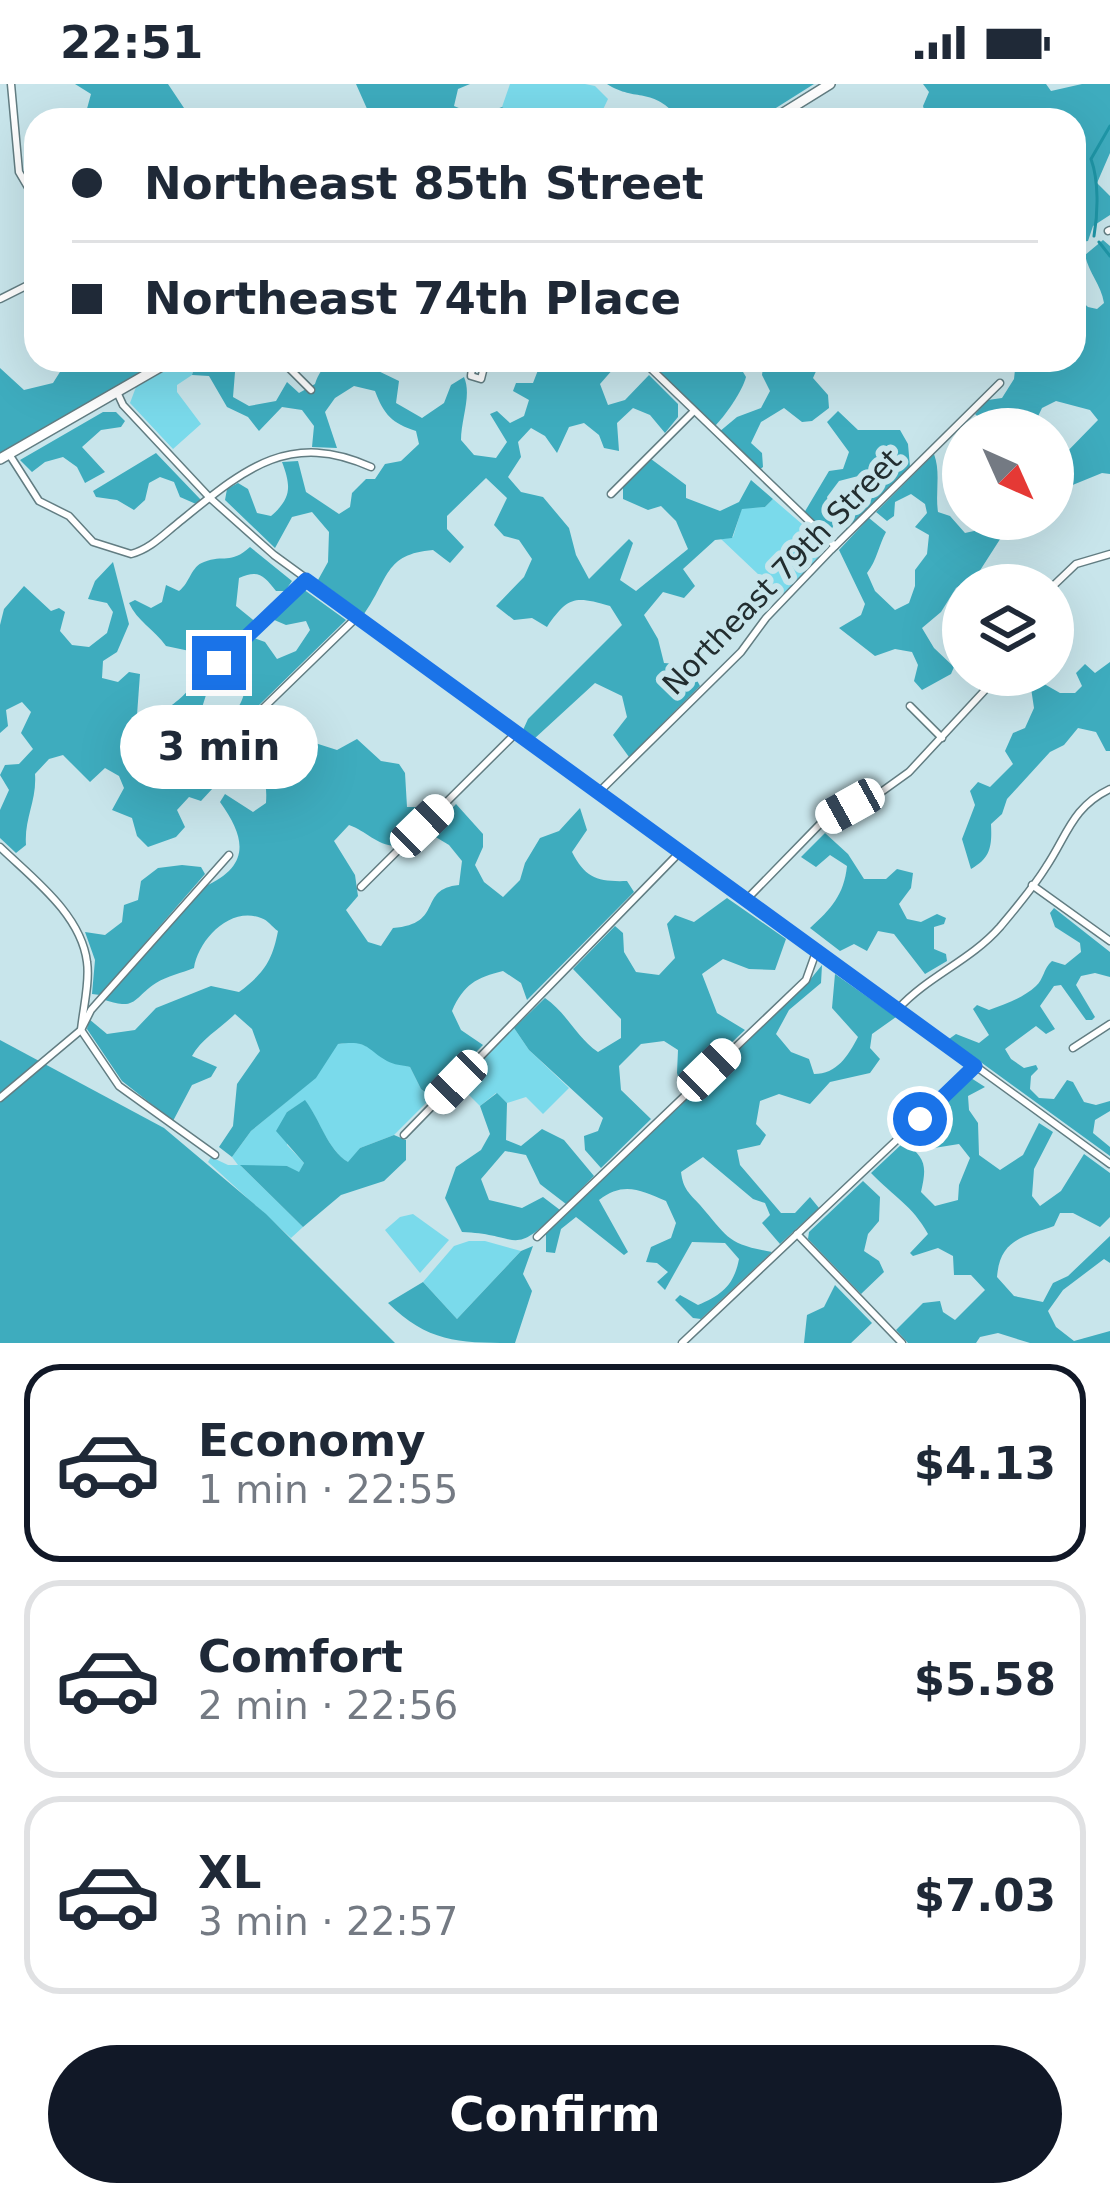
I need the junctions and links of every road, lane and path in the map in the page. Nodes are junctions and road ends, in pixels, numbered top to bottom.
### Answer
1 (11, 84) edge
2 (830, 84) edge
3 (791, 108) edge
4 (24, 181) edge
5 (151, 372) edge
6 (293, 372) edge
7 (654, 372) edge
8 (1000, 383) dead end
9 (311, 390) dead end
10 (116, 392) junction
11 (693, 412) junction
12 (4, 456) edge
13 (371, 467) dead end
14 (611, 494) dead end
15 (210, 498) junction
16 (835, 546) junction
17 (1108, 554) edge
18 (1074, 565) edge
19 (306, 580) junction
20 (357, 616) junction
21 (219, 663) dead end
22 (980, 696) edge
23 (910, 706) dead end
24 (515, 733) junction
25 (942, 738) junction
26 (218, 752) dead end
27 (1110, 789) edge
28 (598, 793) junction
29 (0, 847) edge
30 (680, 852) junction
31 (229, 855) dead end
32 (1032, 885) junction
33 (361, 886) dead end
34 (746, 900) junction
35 (1110, 941) edge
36 (816, 952) junction
37 (898, 1009) junction
38 (1110, 1024) edge
39 (81, 1030) junction
40 (1073, 1048) dead end
41 (975, 1066) junction
42 (0, 1098) edge
43 (404, 1135) dead end
44 (215, 1155) dead end
45 (1110, 1164) edge
46 (797, 1234) junction
47 (537, 1237) dead end
48 (682, 1343) edge
49 (902, 1343) edge

1 - 4 street
2 - 3 street
5 - 10 street
6 - 9 street
7 - 11 street
8 - 16 street, Northeast 79th Street
10 - 12 street
10 - 15 street
11 - 14 street
11 - 16 street
12 - 15 street
13 - 15 street
15 - 19 street
16 - 28 street, Northeast 79th Street
17 - 18 street
19 - 20 street
19 - 21 street
20 - 24 street
20 - 26 street
22 - 25 street
23 - 25 street
24 - 28 street
24 - 33 street
25 - 34 street
27 - 32 street
28 - 30 street
29 - 39 street
30 - 34 street
30 - 43 street
31 - 39 street
32 - 35 street
32 - 37 street
34 - 36 street
36 - 37 street
36 - 47 street
37 - 41 street
38 - 40 street
39 - 42 street
39 - 44 street
41 - 45 street
41 - 46 street
46 - 48 street
46 - 49 street

